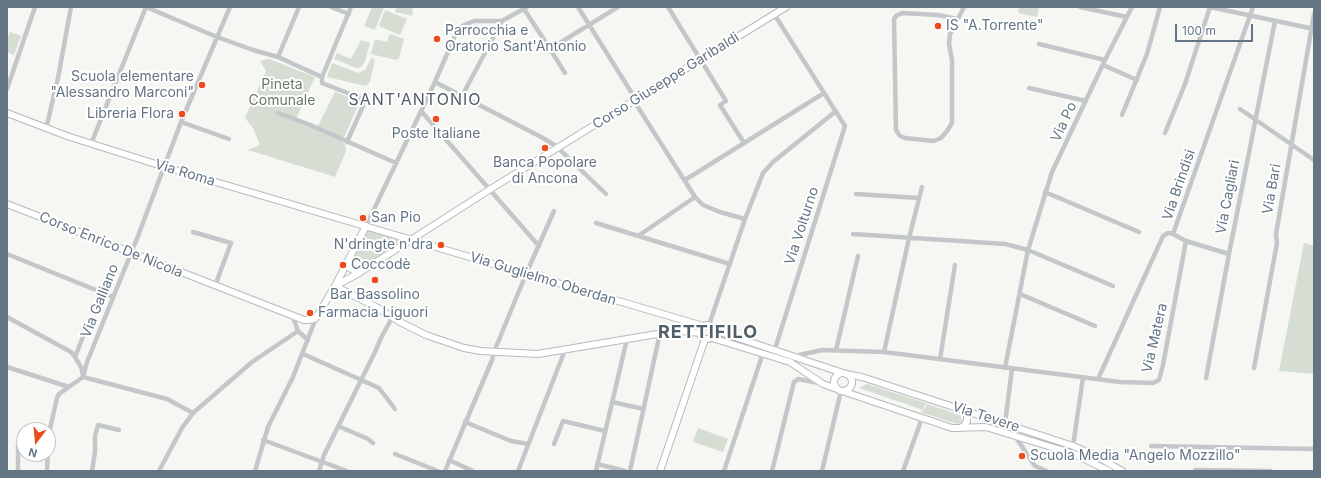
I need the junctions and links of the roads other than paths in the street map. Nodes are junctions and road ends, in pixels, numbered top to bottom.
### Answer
1 (35, 7) edge
2 (71, 7) edge
3 (146, 7) edge
4 (230, 7) edge
5 (299, 7) edge
6 (331, 7) edge
7 (351, 7) edge
8 (578, 7) edge
9 (618, 7) edge
10 (668, 7) edge
11 (786, 7) edge
12 (964, 7) edge
13 (1080, 7) edge
14 (1132, 7) edge
15 (1160, 7) edge
16 (1210, 7) edge
17 (1253, 7) edge
18 (525, 8) edge
19 (348, 14) junction
20 (774, 14) junction
21 (1314, 14) edge
22 (1250, 15) junction
23 (1127, 17) junction
24 (957, 19) junction
25 (502, 21) junction
26 (1275, 21) junction
27 (589, 25) junction
28 (1313, 28) edge
29 (217, 37) junction
30 (1039, 44) dead end
31 (550, 48) junction
32 (278, 57) junction
33 (700, 60) junction
34 (1106, 60) junction
35 (1103, 66) junction
36 (565, 73) dead end
37 (322, 77) junction
38 (1137, 80) junction
39 (435, 82) junction
40 (1029, 88) dead end
41 (7, 89) edge
42 (824, 93) junction
43 (462, 96) junction
44 (634, 101) junction
45 (1086, 101) junction
46 (1240, 109) dead end
47 (421, 111) junction
48 (836, 111) junction
49 (7, 113) edge
50 (278, 113) dead end
51 (1122, 115) dead end
52 (1255, 119) junction
53 (182, 122) junction
54 (46, 129) junction
55 (1165, 133) dead end
56 (229, 139) dead end
57 (347, 142) junction
58 (744, 143) junction
59 (91, 144) junction
60 (1291, 144) junction
61 (558, 148) junction
62 (1314, 160) edge
63 (396, 163) junction
64 (165, 167) junction
65 (685, 180) junction
66 (922, 187) dead end
67 (490, 189) junction
68 (1045, 192) junction
69 (606, 194) dead end
70 (856, 194) dead end
71 (695, 197) junction
72 (919, 198) junction
73 (7, 204) edge
74 (554, 211) dead end
75 (745, 219) junction
76 (596, 223) dead end
77 (366, 226) junction
78 (193, 232) dead end
79 (1139, 232) dead end
80 (853, 234) dead end
81 (1173, 234) junction
82 (638, 236) junction
83 (909, 238) junction
84 (411, 239) junction
85 (1186, 241) junction
86 (539, 246) junction
87 (1028, 250) junction
88 (131, 252) junction
89 (7, 254) edge
90 (1228, 254) junction
91 (858, 256) dead end
92 (730, 264) junction
93 (955, 264) dead end
94 (346, 266) junction
95 (359, 273) junction
96 (526, 274) junction
97 (215, 286) junction
98 (335, 286) junction
99 (1113, 286) dead end
100 (1020, 294) junction
101 (113, 297) junction
102 (7, 316) edge
103 (293, 317) junction
104 (316, 318) junction
105 (392, 318) junction
106 (682, 320) junction
107 (88, 324) dead end
108 (1095, 326) dead end
109 (707, 329) junction
110 (298, 331) junction
111 (682, 332) junction
112 (660, 334) junction
113 (708, 338) junction
114 (627, 339) junction
115 (308, 340) junction
116 (775, 349) junction
117 (565, 350) junction
118 (836, 350) junction
119 (494, 352) junction
120 (884, 352) junction
121 (763, 353) junction
122 (303, 354) junction
123 (795, 356) junction
124 (75, 357) junction
125 (940, 359) junction
126 (7, 367) edge
127 (1005, 368) junction
128 (1254, 368) dead end
129 (1012, 369) junction
130 (845, 373) junction
131 (83, 377) junction
132 (1083, 377) junction
133 (1206, 378) dead end
134 (1098, 379) junction
135 (361, 380) junction
136 (823, 384) junction
137 (69, 387) junction
138 (841, 391) junction
139 (612, 402) junction
140 (395, 409) dead end
141 (644, 409) junction
142 (965, 411) junction
143 (193, 413) junction
144 (922, 418) junction
145 (465, 422) junction
146 (1005, 423) junction
147 (338, 426) junction
148 (959, 429) junction
149 (119, 430) dead end
150 (605, 431) junction
151 (1015, 436) junction
152 (263, 440) junction
153 (373, 443) dead end
154 (528, 444) junction
155 (554, 444) dead end
156 (1073, 446) junction
157 (1151, 446) dead end
158 (1314, 449) edge
159 (395, 454) dead end
160 (449, 460) junction
161 (321, 461) junction
162 (597, 464) junction
163 (1195, 470) edge
164 (47, 471) edge
165 (92, 471) edge
166 (159, 471) edge
167 (255, 471) edge
168 (319, 471) edge
169 (347, 471) edge
170 (438, 471) edge
171 (445, 471) edge
172 (474, 471) edge
173 (518, 471) edge
174 (596, 471) edge
175 (625, 471) edge
176 (630, 471) edge
177 (660, 471) edge
178 (724, 471) edge
179 (772, 471) edge
180 (822, 471) edge
181 (903, 471) edge
182 (1047, 471) edge
183 (1109, 471) edge
184 (1122, 471) edge
185 (1271, 471) edge

1 - 41 street
2 - 54 street
3 - 29 street
3 - 59 street
4 - 29 street, Via Galliano
5 - 32 street
6 - 19 street
7 - 19 street
8 - 27 street
9 - 27 street
10 - 33 street
11 - 20 street, Corso Giuseppe Garibaldi
12 - 24 street
13 - 23 street
14 - 23 street, Via Po
15 - 38 street
16 - 22 street
16 - 55 street
17 - 22 street, Via Brindisi
18 - 25 street
18 - 31 street
19 - 37 street
20 - 33 street, Corso Giuseppe Garibaldi
20 - 42 street, Via Volturno
21 - 28 street, Via Bari
22 - 26 street
22 - 81 street, Via Brindisi
23 - 34 street, Via Po
24 - 24 street
25 - 39 street
25 - 43 street
26 - 28 street
26 - 52 street, Via Cagliari
27 - 31 street
27 - 44 street
28 - 60 street, Via Bari
29 - 32 street
29 - 53 street, Via Galliano
30 - 34 street
31 - 36 street
32 - 37 street
33 - 44 street, Corso Giuseppe Garibaldi
33 - 58 street
34 - 35 street, Via Po
35 - 38 street
35 - 45 street, Via Po
37 - 57 street
38 - 51 street
39 - 43 street
39 - 47 street
40 - 45 street
42 - 48 street, Via Volturno
42 - 58 street
43 - 61 street
44 - 61 street, Corso Giuseppe Garibaldi
44 - 65 street
45 - 68 street, Via Po
46 - 52 street
47 - 63 street
47 - 67 street
48 - 75 street
48 - 116 street, Via Volturno
49 - 54 street, Via Roma
50 - 57 street
52 - 60 street
52 - 90 street, Via Cagliari
53 - 56 street
53 - 64 street, Via Galliano
54 - 59 street, Via Roma
57 - 63 street
58 - 65 street
59 - 64 street, Via Roma
60 - 62 street
60 - 128 street, Via Bari
61 - 67 street, Corso Giuseppe Garibaldi
61 - 69 street
63 - 77 street
64 - 77 street, Via Roma
64 - 88 street, Via Galliano
65 - 71 street
66 - 72 street
67 - 84 street, Corso Giuseppe Garibaldi
67 - 86 street
68 - 79 street
68 - 87 street, Via Po
70 - 72 street
71 - 75 street
71 - 82 street
72 - 83 street
73 - 88 street, Corso Enrico De Nicola
74 - 86 street
75 - 92 street
76 - 82 street
77 - 84 street, Via Roma
77 - 94 street
78 - 97 street
80 - 83 street
81 - 85 street
81 - 134 street, Via Brindisi
82 - 92 street
83 - 87 street
83 - 120 street
84 - 95 street, Corso Giuseppe Garibaldi
84 - 96 street, Via Guglielmo Oberdan
85 - 90 street
85 - 134 street, Via Matera
86 - 96 street
87 - 99 street
87 - 100 street, Via Po
88 - 97 street, Corso Enrico De Nicola
88 - 101 street, Via Galliano
89 - 101 street
90 - 133 street, Via Cagliari
91 - 118 street
92 - 109 street
93 - 125 street
94 - 95 street
94 - 98 street
95 - 98 street, Corso Giuseppe Garibaldi
96 - 106 street, Via Guglielmo Oberdan
96 - 119 street
97 - 103 street, Corso Enrico De Nicola
98 - 104 street
98 - 105 street
100 - 108 street
100 - 127 street, Via Po
101 - 131 street, Via Galliano
102 - 124 street
103 - 104 street, Corso Enrico De Nicola
103 - 110 street
104 - 115 street
105 - 119 street
105 - 135 street
106 - 109 street, Via Guglielmo Oberdan
106 - 111 street
107 - 124 street
109 - 111 street
109 - 113 street
109 - 113 street
109 - 116 street, Via Tevere
110 - 115 street
110 - 143 street
111 - 112 street
112 - 114 street
112 - 141 street
113 - 121 street
113 - 177 street
114 - 117 street
114 - 139 street
115 - 122 street
116 - 123 street, Via Tevere
117 - 119 street
117 - 154 street
118 - 120 street
118 - 123 street
119 - 145 street
120 - 125 street
121 - 136 street
121 - 178 street
122 - 135 street
122 - 152 street
123 - 130 street, Via Tevere
124 - 131 street
125 - 127 street
126 - 137 street
127 - 129 street
129 - 132 street
129 - 146 street
130 - 138 street
130 - 138 street
130 - 142 street, Via Tevere
131 - 137 street
131 - 143 street
132 - 134 street
132 - 156 street
135 - 140 street
135 - 147 street
136 - 138 street
136 - 179 street
137 - 164 street
138 - 144 street
138 - 180 street
139 - 141 street
139 - 150 street
141 - 176 street
142 - 146 street, Via Tevere
142 - 148 street
143 - 166 street
144 - 148 street
144 - 181 street
145 - 154 street
145 - 160 street
146 - 156 street, Via Tevere
147 - 153 street
147 - 161 street
148 - 151 street
149 - 165 street
150 - 155 street
150 - 162 street
151 - 182 street
151 - 183 street
152 - 161 street
152 - 167 street
154 - 173 street
156 - 184 street, Via Tevere
157 - 158 street
159 - 170 street
160 - 171 street
160 - 172 street
161 - 168 street
161 - 169 street
162 - 174 street
162 - 175 street
163 - 185 street

